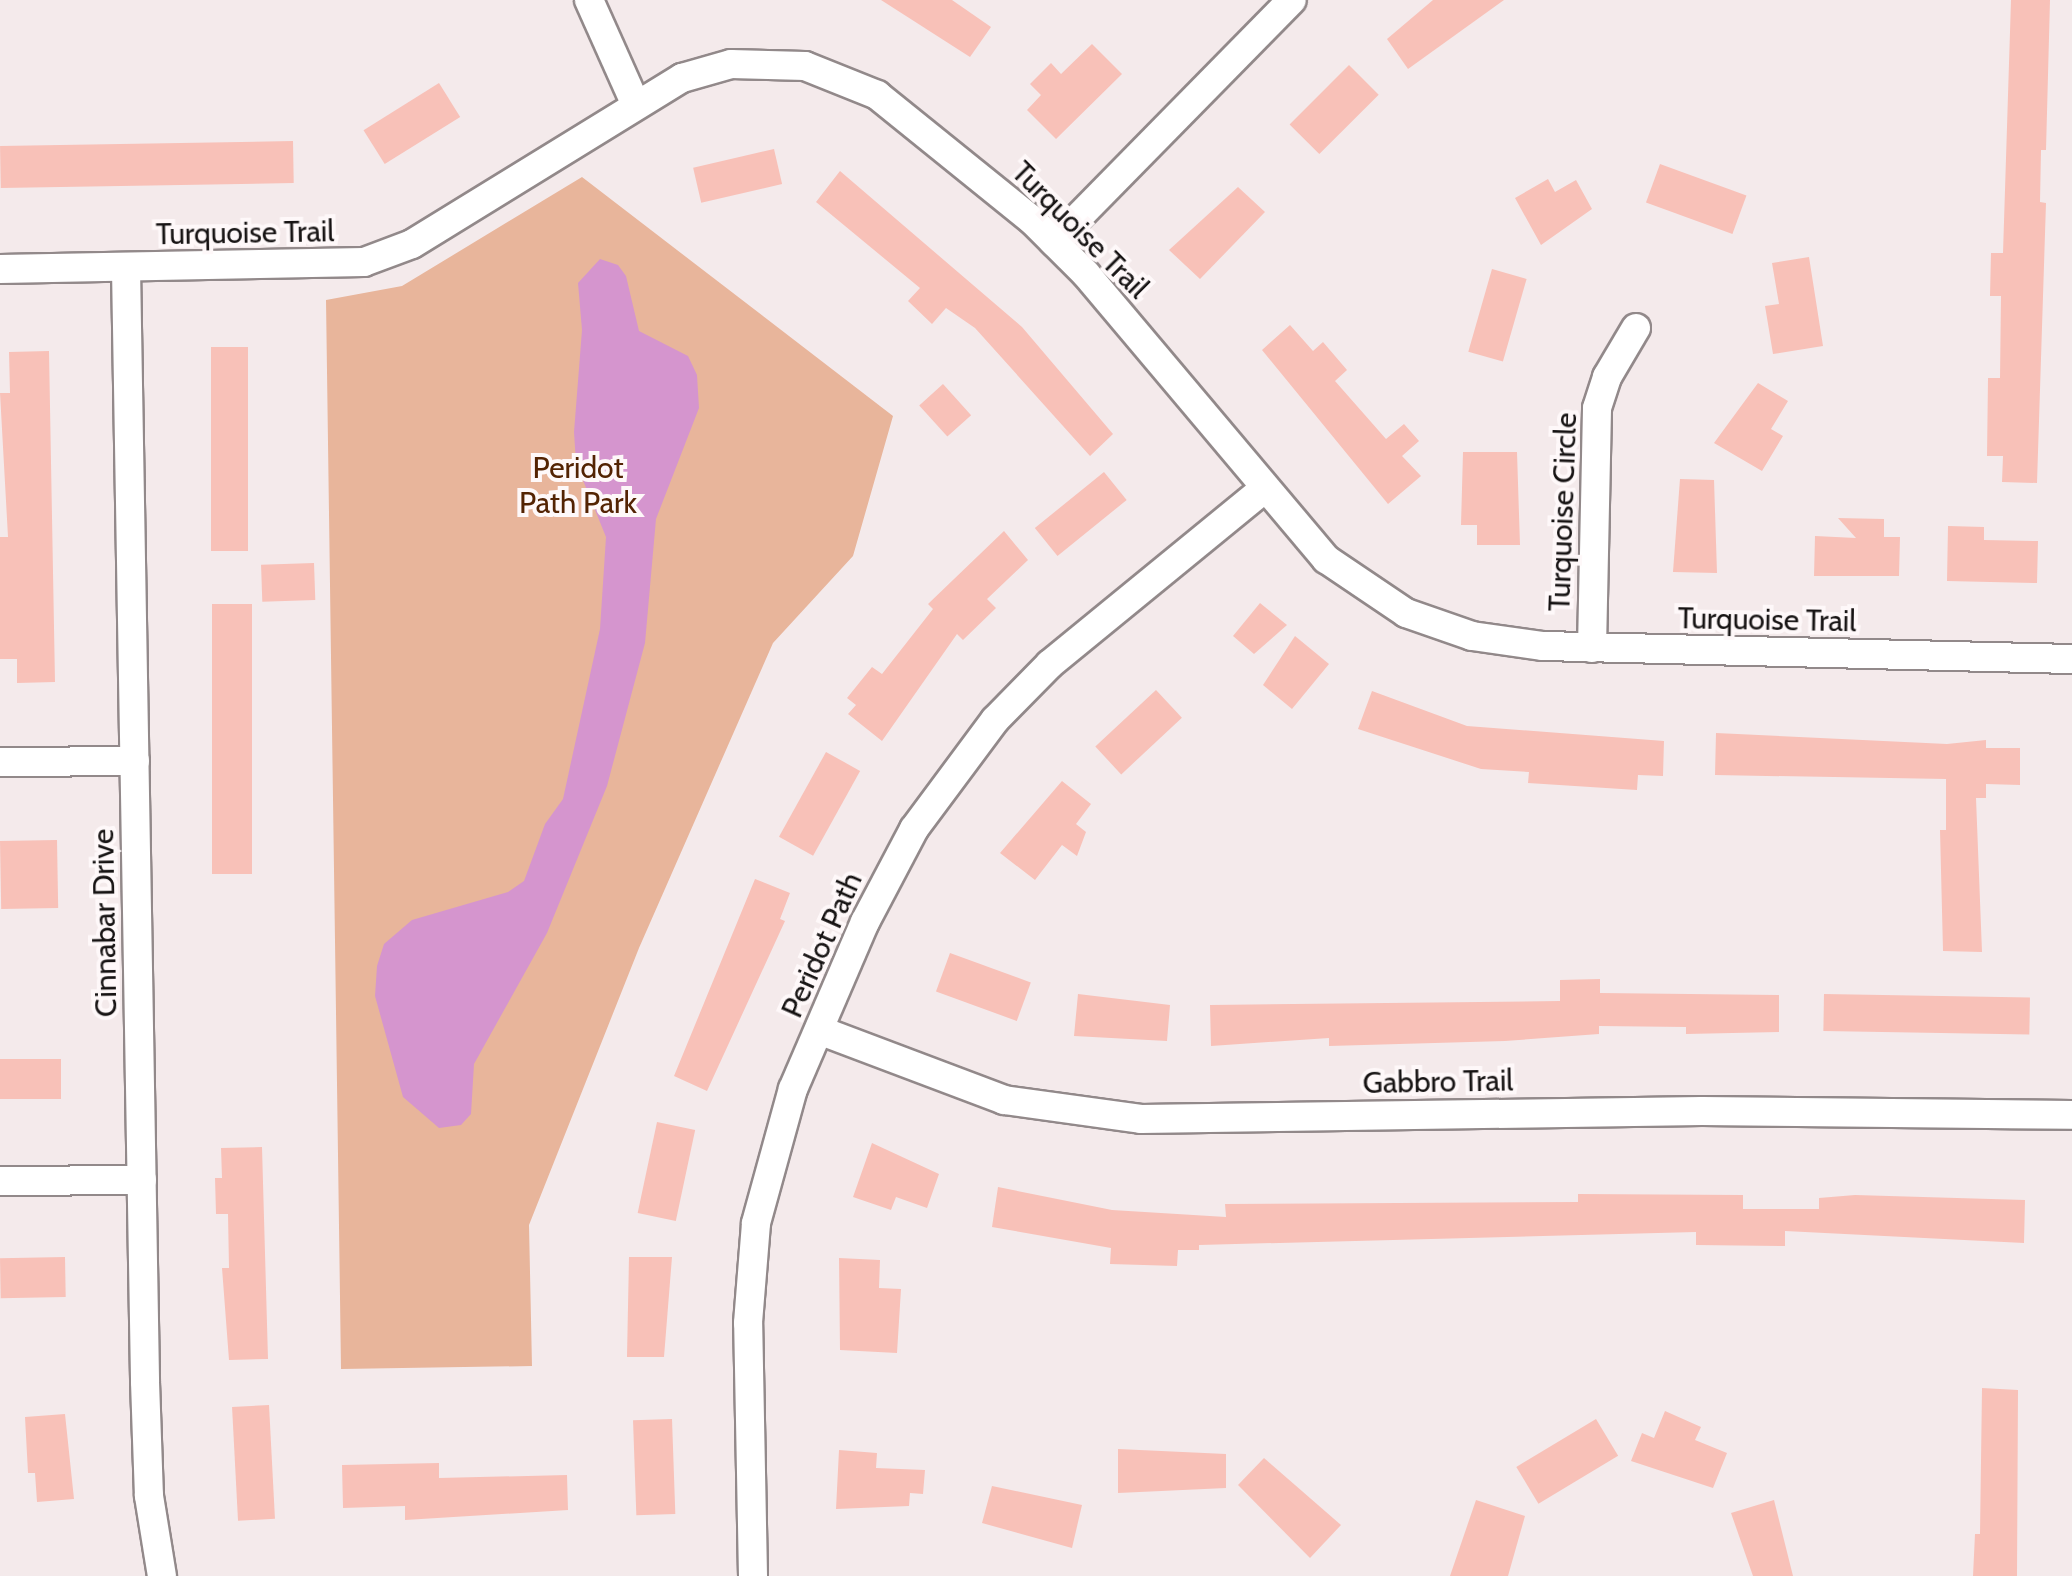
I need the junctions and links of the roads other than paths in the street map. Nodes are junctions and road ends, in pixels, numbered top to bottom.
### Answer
1 (588, 0) edge
2 (1292, 0) edge
3 (635, 104) junction
4 (1054, 242) junction
5 (126, 268) junction
6 (0, 269) edge
7 (1636, 328) dead end
8 (1264, 488) junction
9 (1592, 648) junction
10 (2072, 659) edge
11 (135, 761) junction
12 (0, 762) edge
13 (819, 1030) junction
14 (2072, 1115) edge
15 (142, 1180) junction
16 (0, 1182) edge
17 (162, 1576) edge
18 (753, 1576) edge

1 - 3 street
2 - 4 street
3 - 4 street, Turquoise Trail
3 - 5 street, Turquoise Trail
4 - 8 street, Turquoise Trail
5 - 6 street, Turquoise Trail
5 - 11 street, Cinnabar Drive
7 - 9 street, Turquoise Circle
8 - 9 street, Turquoise Trail
8 - 13 street, Peridot Path
9 - 10 street, Turquoise Trail
11 - 12 street
11 - 15 street, Cinnabar Drive
13 - 14 street, Gabbro Trail
13 - 18 street, Peridot Path
15 - 16 street
15 - 17 street, Cinnabar Drive

